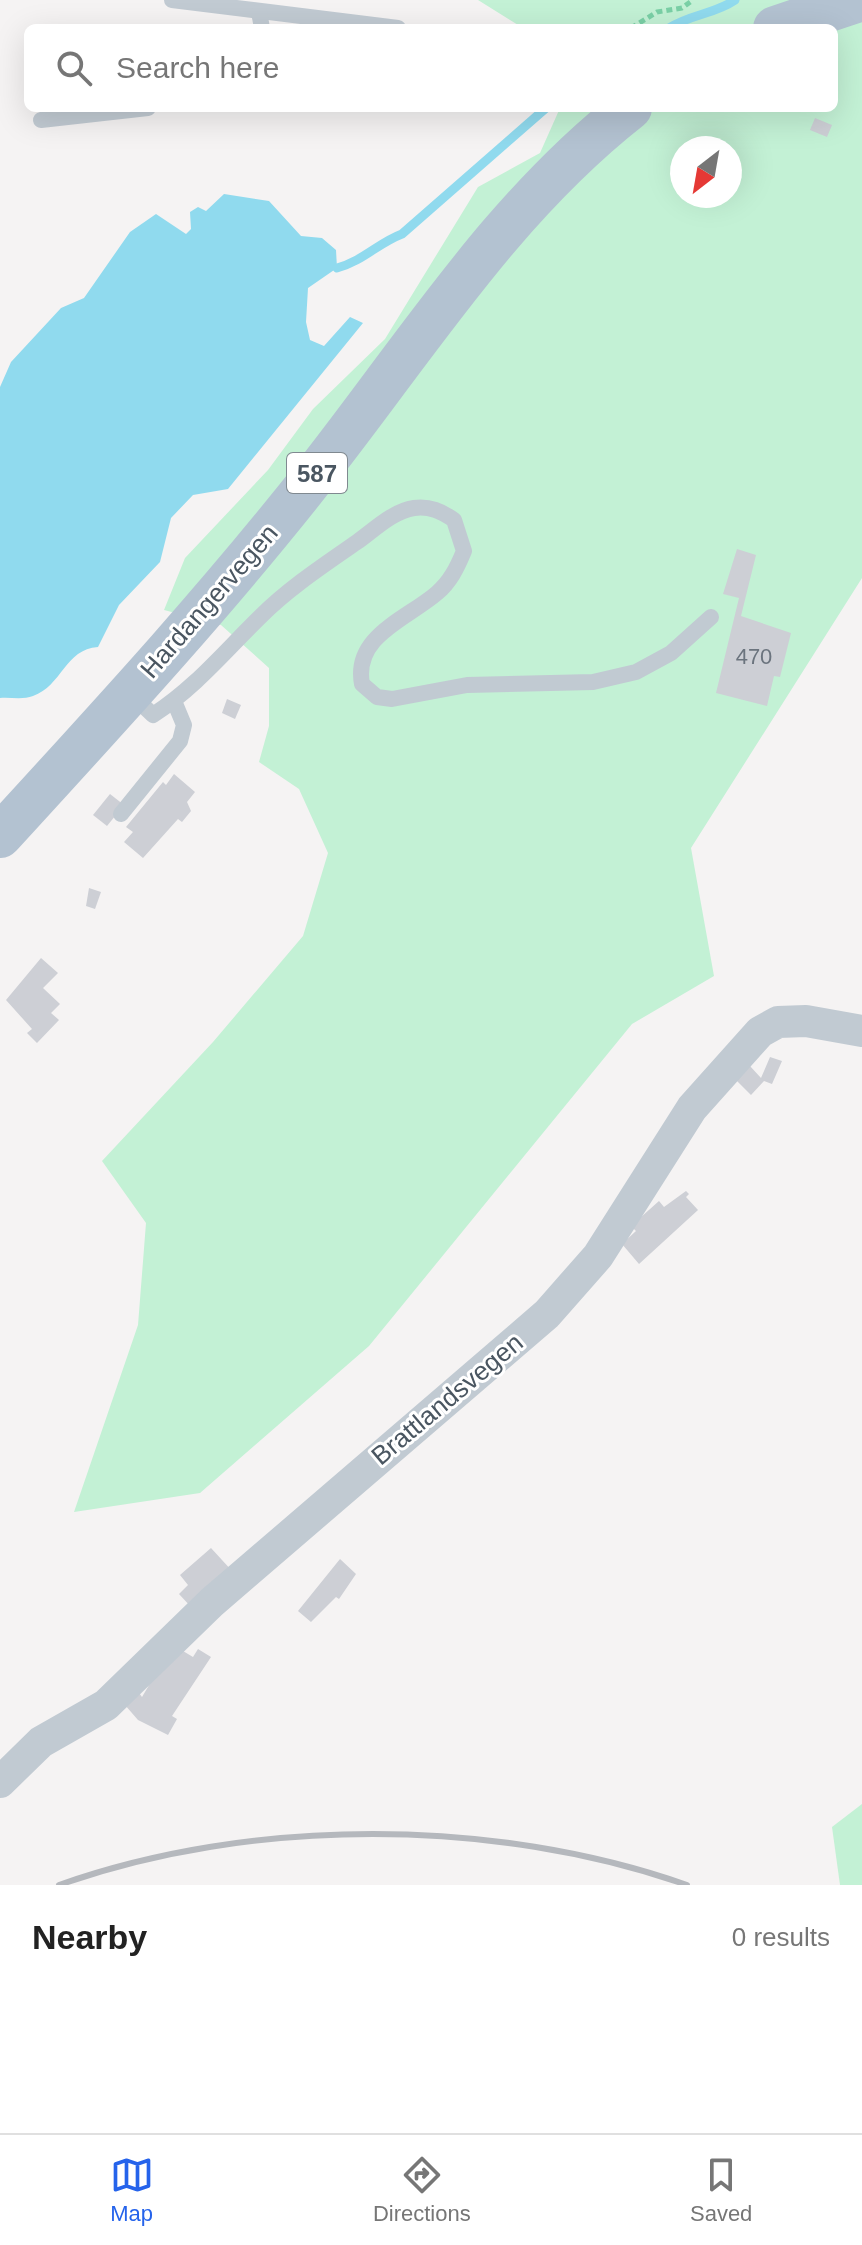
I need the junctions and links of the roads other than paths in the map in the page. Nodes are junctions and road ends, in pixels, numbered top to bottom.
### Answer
1 (172, 0) edge
2 (859, 0) edge
3 (260, 20) edge
4 (329, 24) edge
5 (787, 24) edge
6 (112, 112) edge
7 (625, 112) edge
8 (41, 120) dead end
9 (711, 617) dead end
10 (130, 693) junction
11 (174, 701) junction
12 (121, 814) dead end
13 (0, 836) edge
14 (862, 1031) edge
15 (0, 1782) edge

1 - 3 lane
2 - 5 main road
3 - 4 lane
6 - 8 lane
7 - 10 main road, Hardangervegen / 587
9 - 11 lane
10 - 11 lane
10 - 13 main road, Hardangervegen / 587
11 - 12 lane
14 - 15 street, Brattlandsvegen

